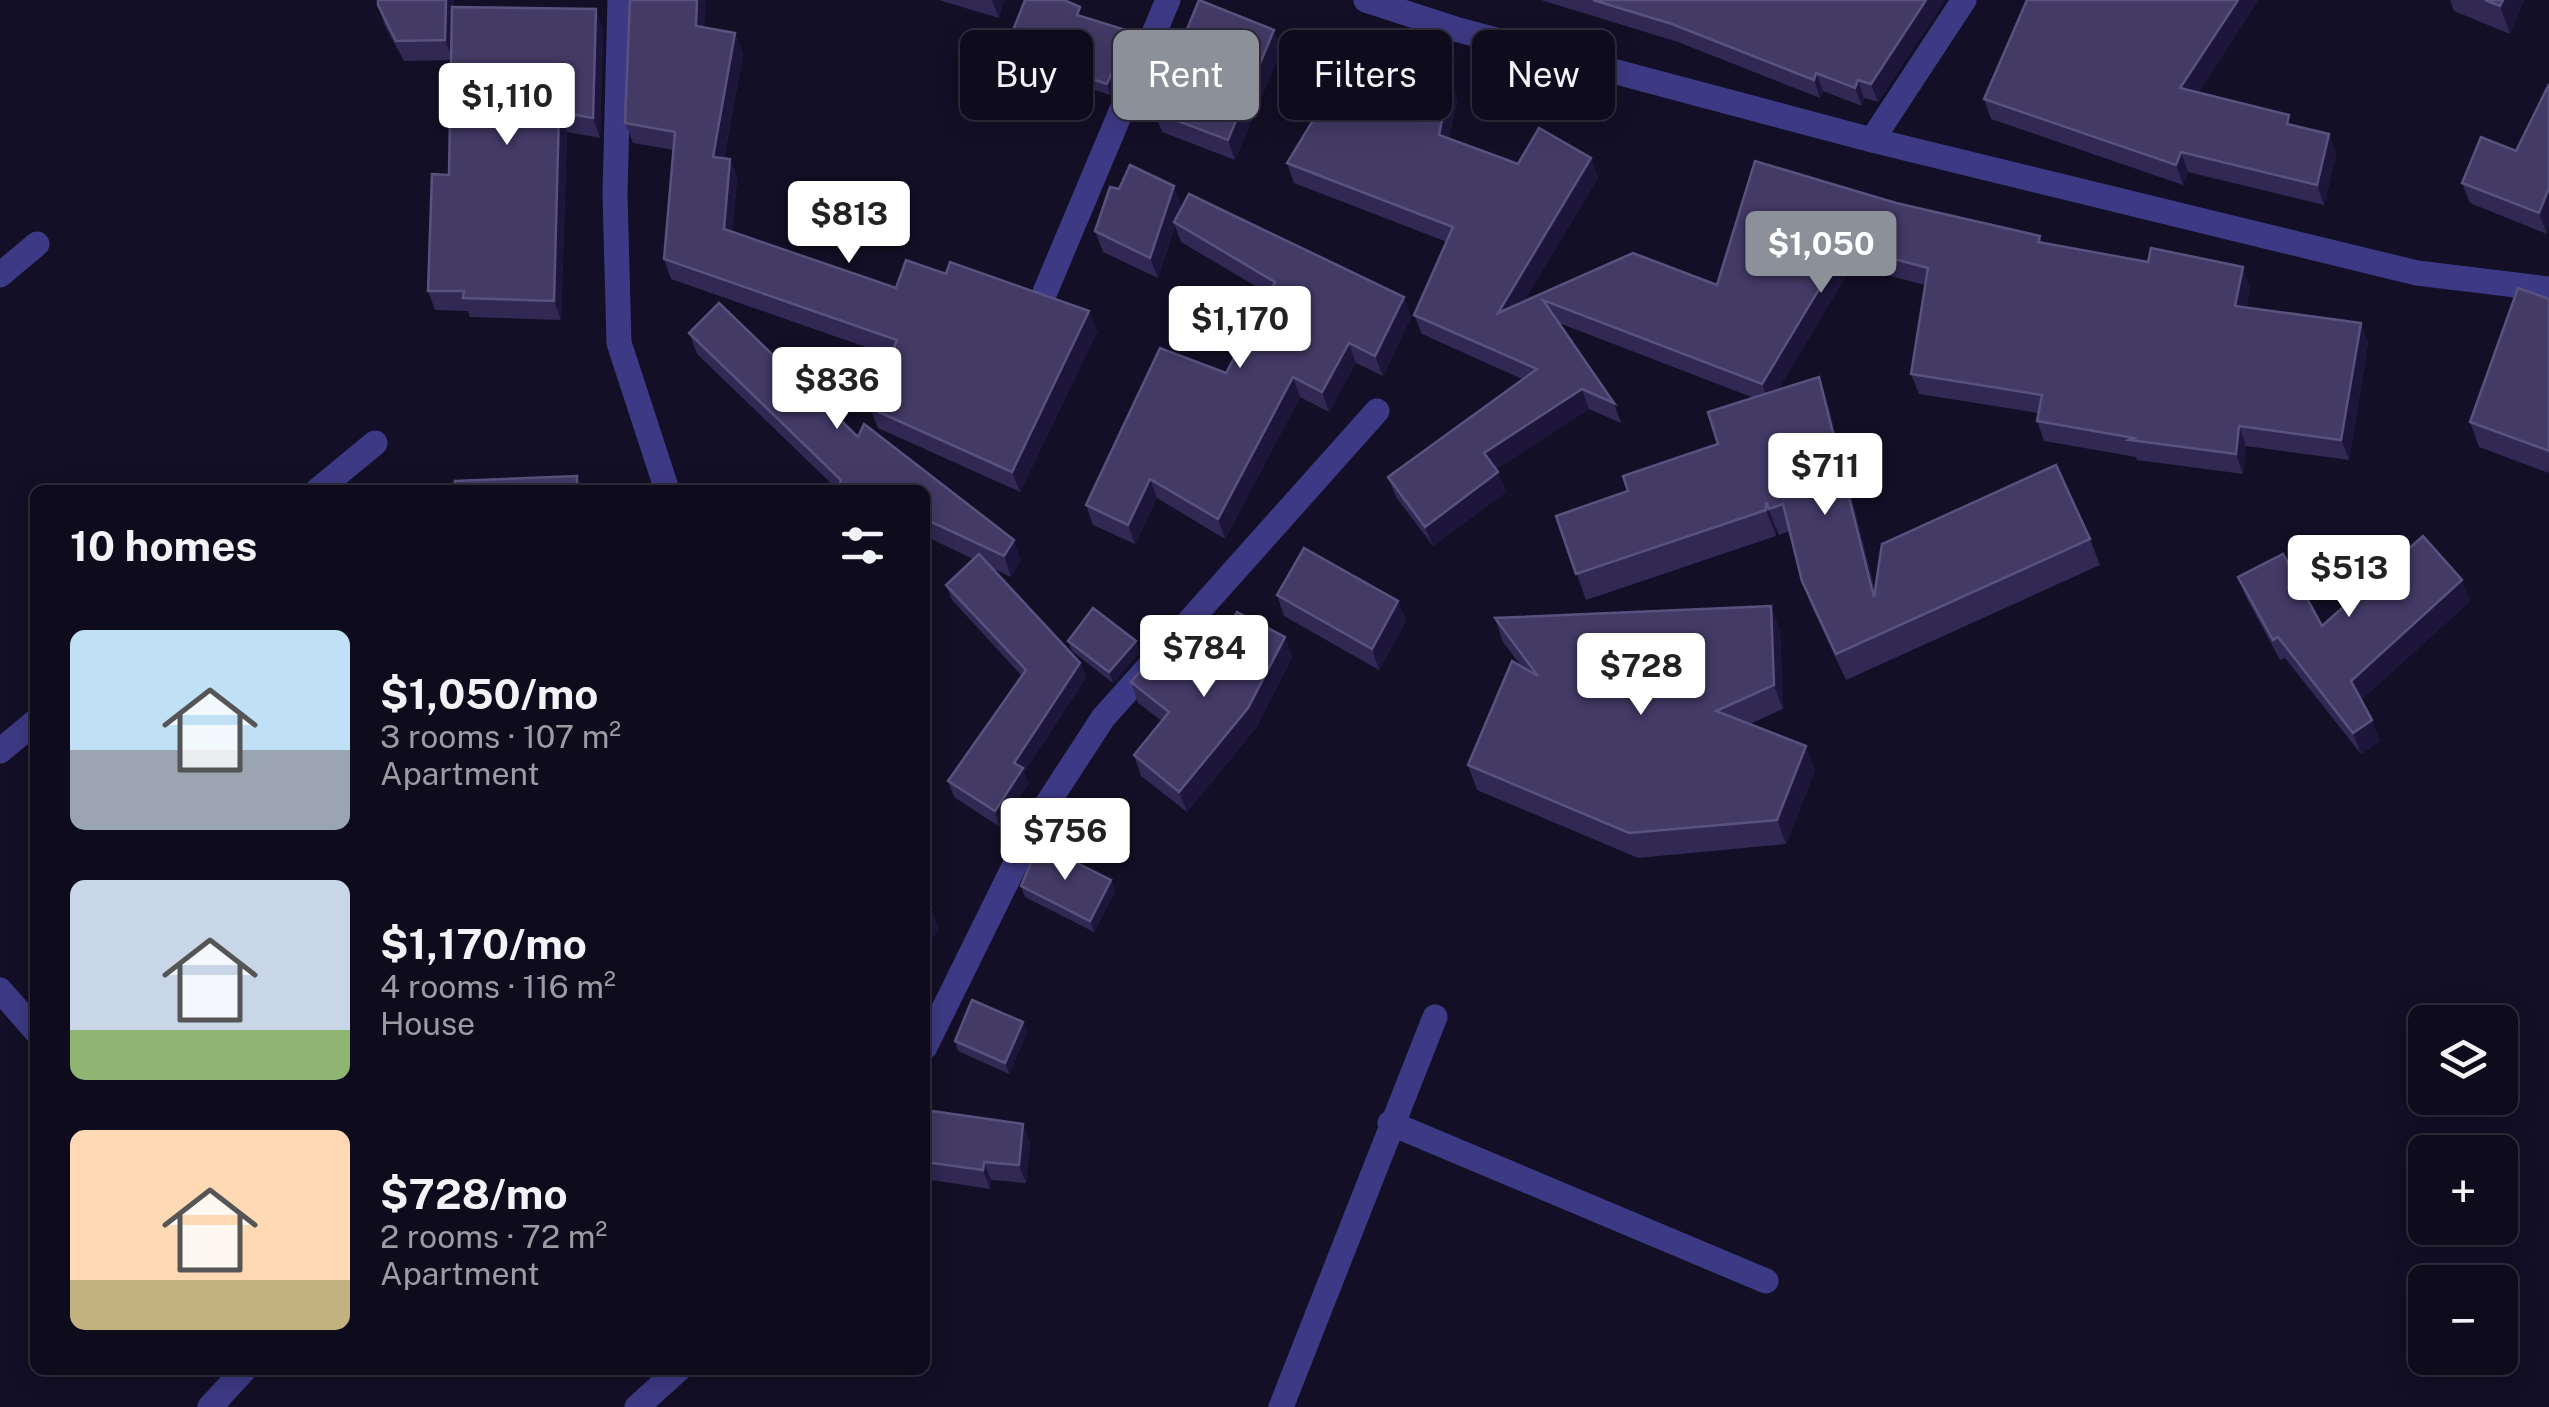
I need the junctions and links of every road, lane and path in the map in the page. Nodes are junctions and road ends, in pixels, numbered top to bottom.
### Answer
1 (620, 0) edge
2 (1168, 0) edge
3 (1366, 0) edge
4 (1964, 0) edge
5 (1872, 140) junction
6 (37, 244) dead end
7 (0, 274) edge
8 (2549, 289) edge
9 (1045, 292) edge
10 (1377, 411) dead end
11 (375, 443) dead end
12 (324, 485) edge
13 (665, 485) edge
14 (30, 726) edge
15 (0, 751) edge
16 (0, 990) edge
17 (1435, 1017) dead end
18 (30, 1024) edge
19 (930, 1037) edge
20 (1390, 1123) junction
21 (1766, 1281) dead end
22 (239, 1375) edge
23 (673, 1375) edge
24 (210, 1407) edge
25 (638, 1407) edge
26 (1281, 1407) edge

1 - 13 street
2 - 9 street
3 - 5 street
4 - 5 street
5 - 8 street
6 - 7 street
10 - 19 street
11 - 12 street
14 - 15 street
16 - 18 street
17 - 20 street
20 - 21 street
20 - 26 street
22 - 24 street
23 - 25 street

